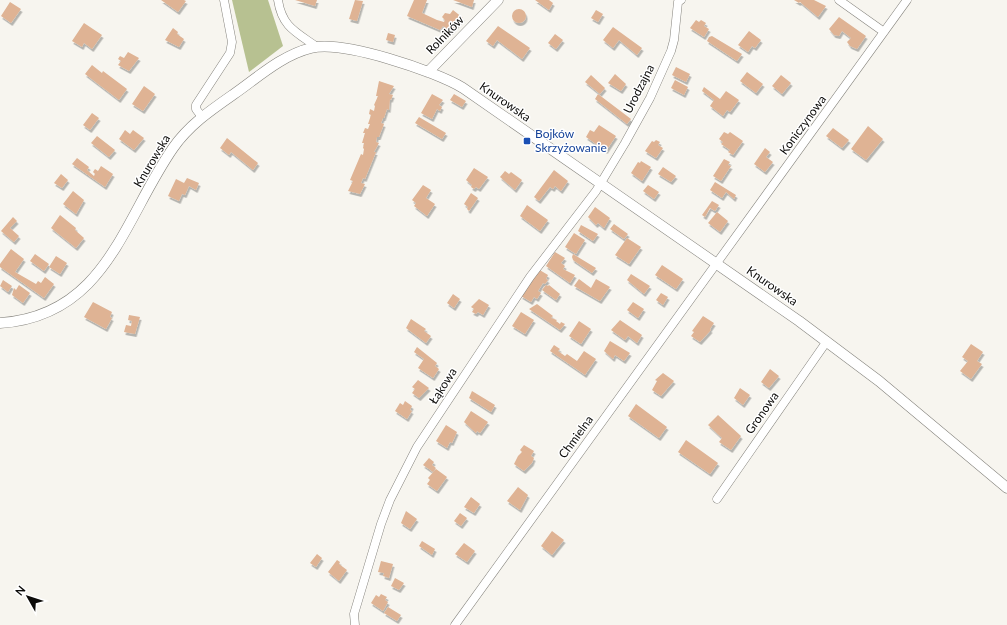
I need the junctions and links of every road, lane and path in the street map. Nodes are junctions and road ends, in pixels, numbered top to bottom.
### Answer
1 (224, 0) edge
2 (278, 0) edge
3 (498, 0) edge
4 (681, 0) edge
5 (839, 0) edge
6 (907, 0) edge
7 (884, 32) junction
8 (317, 47) junction
9 (428, 72) junction
10 (202, 117) junction
11 (600, 184) junction
12 (716, 263) junction
13 (0, 323) edge
14 (827, 341) junction
15 (1007, 488) edge
16 (717, 499) dead end
17 (355, 625) edge
18 (456, 625) edge

1 - 10 street
2 - 8 street
3 - 9 street, Rolników
4 - 11 street, Urodzajna
5 - 7 street
6 - 7 street, Koniczynowa
7 - 12 street, Koniczynowa
8 - 9 street, Knurowska
8 - 10 street, Knurowska
9 - 11 street, Knurowska
10 - 13 street, Knurowska
11 - 12 street, Knurowska
11 - 17 street, Łąkowa
12 - 14 street, Knurowska
12 - 18 street, Chmielna
14 - 15 street, Knurowska
14 - 16 street, Gronowa

